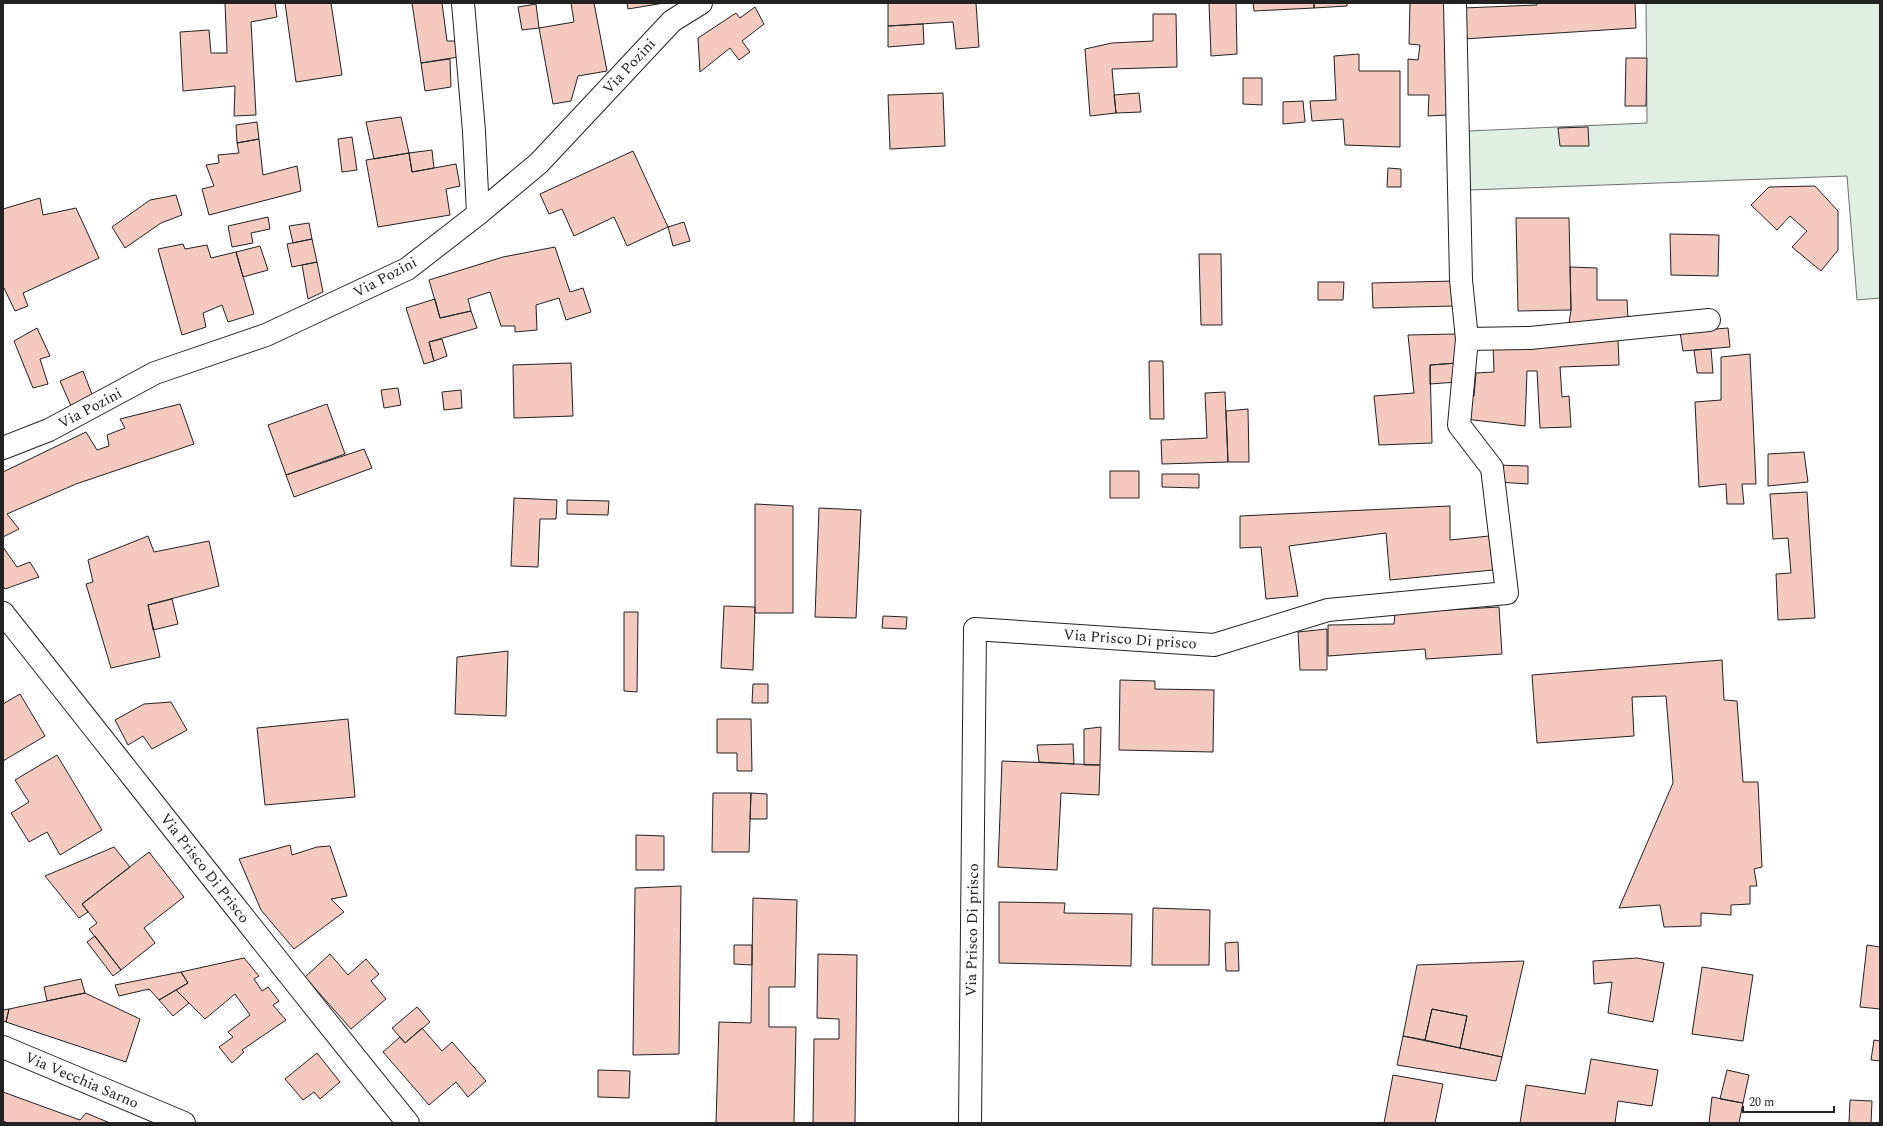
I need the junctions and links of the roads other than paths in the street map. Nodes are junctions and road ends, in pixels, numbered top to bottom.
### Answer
1 (463, 3) edge
2 (701, 3) edge
3 (1455, 3) edge
4 (478, 214) junction
5 (1709, 320) dead end
6 (1467, 339) junction
7 (3, 448) edge
8 (3, 613) edge
9 (3, 1047) edge
10 (184, 1123) edge
11 (408, 1123) edge
12 (970, 1123) edge

1 - 4 street
2 - 4 street, Via Pozini
3 - 6 street
4 - 7 street, Via Pozini
5 - 6 street
6 - 12 street, Via Prisco Di prisco
8 - 11 street, Via Prisco Di Prisco
9 - 10 street, Via Vecchia Sarno

